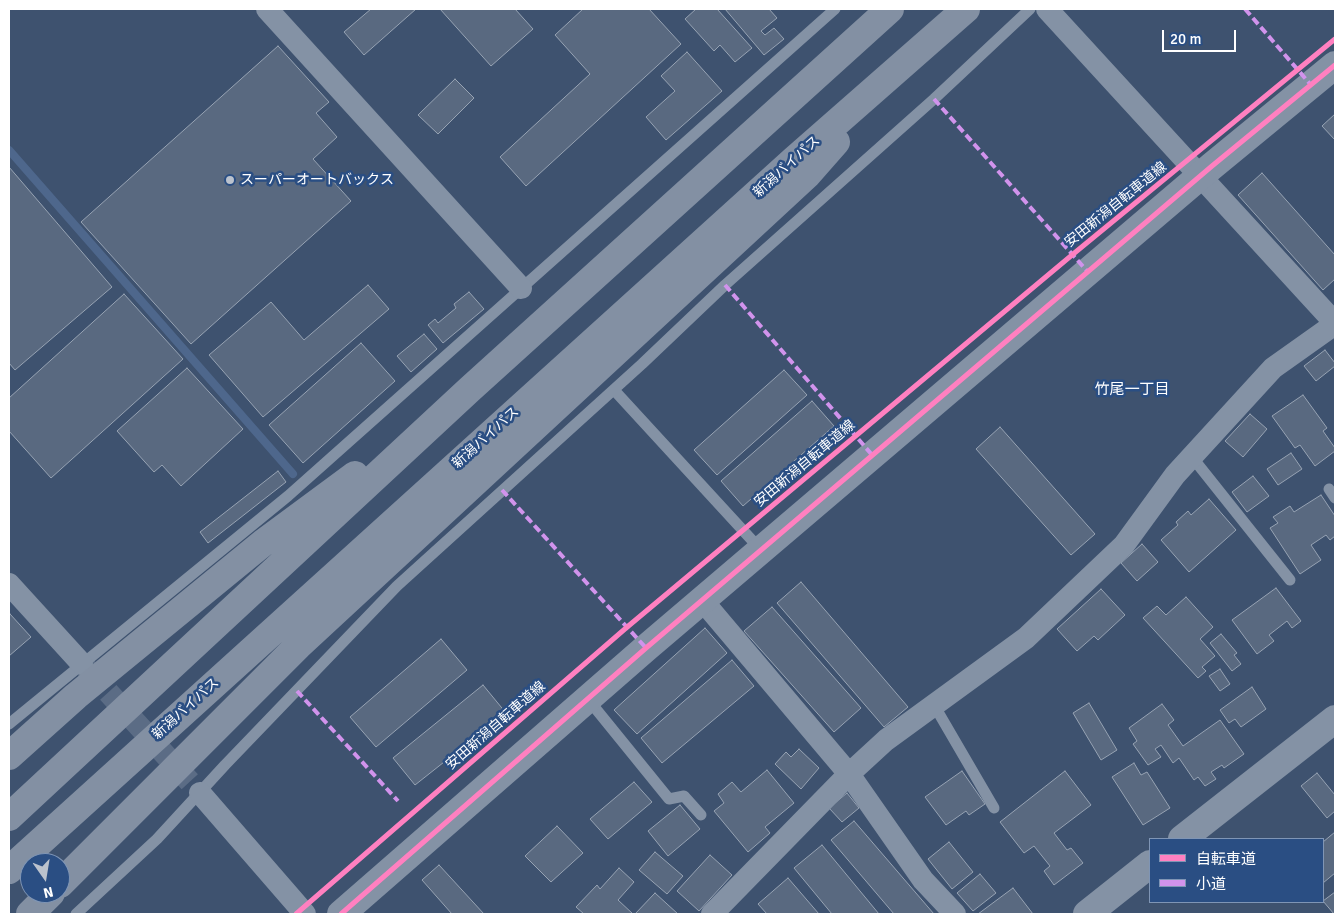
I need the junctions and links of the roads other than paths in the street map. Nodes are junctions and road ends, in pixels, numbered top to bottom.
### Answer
1 (267, 9) edge
2 (835, 9) edge
3 (890, 9) edge
4 (966, 9) edge
5 (1030, 9) edge
6 (1047, 9) edge
7 (907, 63) junction
8 (1335, 65) edge
9 (1201, 177) junction
10 (521, 288) junction
11 (1335, 323) edge
12 (470, 389) junction
13 (614, 390) junction
14 (1192, 457) junction
15 (762, 550) junction
16 (1290, 580) dead end
17 (9, 584) edge
18 (702, 600) junction
19 (82, 664) junction
20 (587, 698) junction
21 (934, 705) junction
22 (1335, 719) edge
23 (9, 724) edge
24 (9, 756) edge
25 (849, 774) junction
26 (200, 793) junction
27 (994, 808) dead end
28 (701, 815) dead end
29 (9, 817) edge
30 (1183, 838) edge
31 (1149, 865) edge
32 (9, 870) edge
33 (70, 874) edge
34 (41, 903) edge
35 (30, 914) edge
36 (76, 914) edge
37 (305, 914) edge
38 (341, 914) edge
39 (712, 914) edge
40 (955, 914) edge
41 (1087, 914) edge

1 - 10 street
2 - 10 lane
3 - 12 highway
4 - 7 highway, 新潟バイパス
5 - 13 lane
6 - 9 street
7 - 32 highway, 新潟バイパス
7 - 33 highway
8 - 9 street
9 - 11 street
9 - 15 street
10 - 19 lane
11 - 14 street
12 - 24 highway
12 - 29 highway
13 - 15 lane
13 - 26 lane
14 - 16 lane
14 - 21 street
15 - 18 street
17 - 19 street
18 - 20 street
18 - 25 street
19 - 23 lane
20 - 28 lane
20 - 38 street
21 - 25 street
21 - 27 lane
22 - 30 street
25 - 39 street
25 - 40 street
26 - 36 lane
26 - 37 street
31 - 41 street
34 - 35 highway

